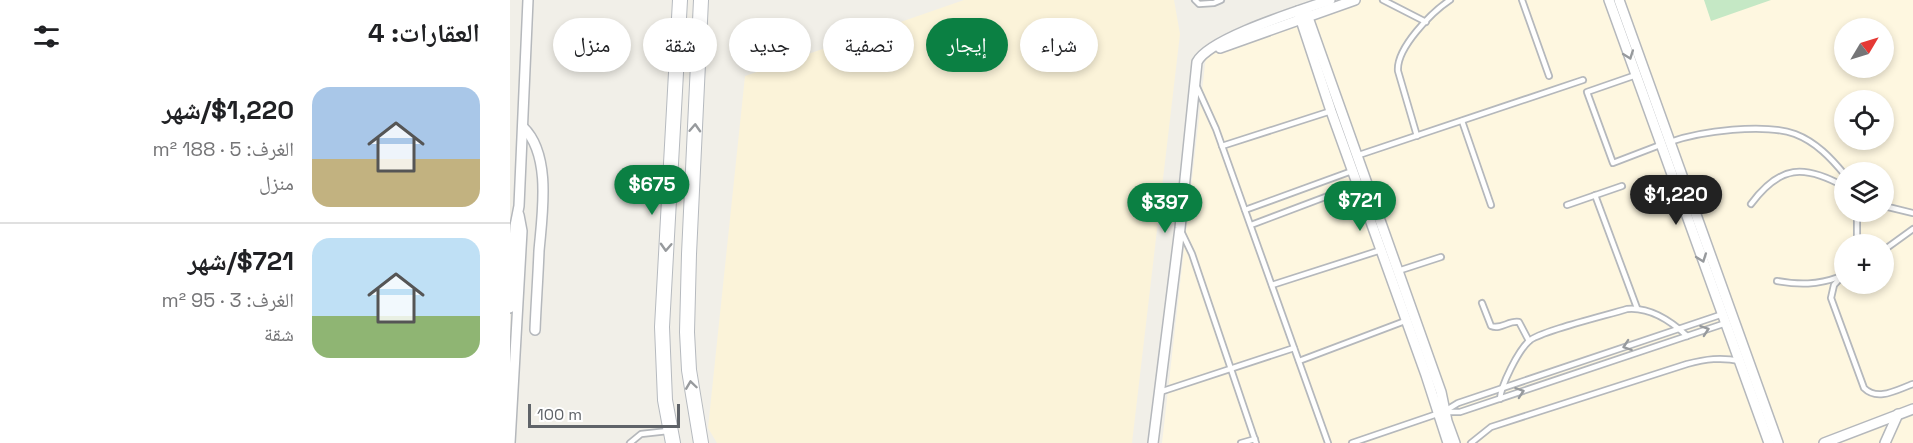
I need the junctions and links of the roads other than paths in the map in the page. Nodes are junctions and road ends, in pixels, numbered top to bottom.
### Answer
1 (528, 0) edge
2 (680, 0) edge
3 (701, 0) edge
4 (1195, 0) edge
5 (1221, 0) edge
6 (1330, 0) edge
7 (1355, 0) edge
8 (1383, 0) edge
9 (1450, 0) edge
10 (1522, 0) edge
11 (1609, 0) edge
12 (1619, 0) edge
13 (1303, 14) junction
14 (1426, 22) junction
15 (1640, 73) junction
16 (1550, 76) dead end
17 (1583, 80) dead end
18 (1194, 82) junction
19 (1335, 110) junction
20 (1462, 121) junction
21 (523, 127) junction
22 (1417, 136) junction
23 (1666, 143) junction
24 (1222, 146) junction
25 (1352, 158) junction
26 (1834, 164) edge
27 (1356, 169) junction
28 (1834, 182) edge
29 (1357, 185) junction
30 (1622, 186) dead end
31 (515, 193) edge
32 (1595, 195) junction
33 (1751, 204) dead end
34 (1491, 205) dead end
35 (1566, 205) dead end
36 (1894, 208) edge
37 (516, 209) edge
38 (1245, 210) junction
39 (1913, 213) edge
40 (1251, 225) junction
41 (1179, 228) junction
42 (1913, 229) edge
43 (1894, 243) edge
44 (1384, 249) junction
45 (1441, 257) dead end
46 (1396, 271) junction
47 (1834, 277) edge
48 (1777, 281) dead end
49 (1834, 284) edge
50 (1272, 285) junction
51 (1482, 303) dead end
52 (510, 308) edge
53 (1637, 308) junction
54 (1729, 317) junction
55 (1409, 319) junction
56 (1679, 329) junction
57 (535, 330) dead end
58 (1687, 336) junction
59 (1528, 341) junction
60 (513, 343) edge
61 (1294, 348) junction
62 (1299, 361) junction
63 (1740, 362) junction
64 (1750, 364) junction
65 (1232, 370) junction
66 (1913, 384) edge
67 (1501, 389) junction
68 (1159, 393) junction
69 (1500, 399) junction
70 (1913, 409) edge
71 (1441, 413) junction
72 (1898, 414) junction
73 (672, 437) edge
74 (1256, 441) edge
75 (510, 443) edge
76 (630, 443) edge
77 (701, 443) edge
78 (1153, 443) edge
79 (1241, 443) edge
80 (1328, 443) edge
81 (1352, 443) edge
82 (1448, 443) edge
83 (1455, 443) edge
84 (1471, 443) edge
85 (1769, 443) edge
86 (1779, 443) edge
87 (1824, 443) edge
88 (1886, 443) edge

1 - 21 street
2 -> 73 street
77 -> 3 street
4 - 5 lane
6 - 13 street
7 - 13 street
8 - 14 lane
9 - 14 lane
10 - 16 lane
11 -> 15 street
12 - 15 street
13 - 18 street
13 - 19 street
14 - 22 lane
15 - 23 street
15 - 23 lane
17 - 20 lane
18 - 24 lane
18 - 41 street
19 - 24 lane
19 - 25 street
20 - 22 lane
20 - 34 lane
21 - 31 street
21 - 57 street
22 - 25 lane
23 - 26 lane
23 - 54 street
24 - 38 lane
25 - 27 street
27 - 29 street
27 - 38 lane
27 - 44 street
28 - 33 lane
29 - 40 lane
29 - 44 street
30 - 32 lane
31 - 37 street
32 - 35 lane
32 - 53 lane
36 - 39 lane
37 - 52 street
37 - 60 street
38 - 40 lane
40 - 50 lane
41 - 65 lane
41 - 68 street
42 - 43 lane
44 - 46 street
44 - 50 lane
44 - 55 street
45 - 46 lane
46 - 55 street
47 - 48 lane
49 - 66 lane
50 - 61 lane
51 - 59 lane
53 - 56 lane
53 - 59 lane
54 - 56 lane
58 -> 54 lane
54 - 63 street
54 - 64 street
55 - 62 lane
55 - 71 street
56 - 58 lane
56 -> 67 lane
69 -> 58 lane
59 - 67 lane
60 - 75 street
61 - 62 lane
61 - 65 lane
62 - 80 lane
63 - 64 street
63 - 84 lane
63 - 85 street
64 - 86 street
65 - 68 lane
65 - 74 lane
67 - 69 lane
67 - 71 lane
68 - 78 street
69 - 71 lane
70 - 72 street
71 - 81 lane
71 - 82 street
71 - 83 street
72 - 87 street
72 - 88 street
73 - 76 lane
74 - 79 lane

